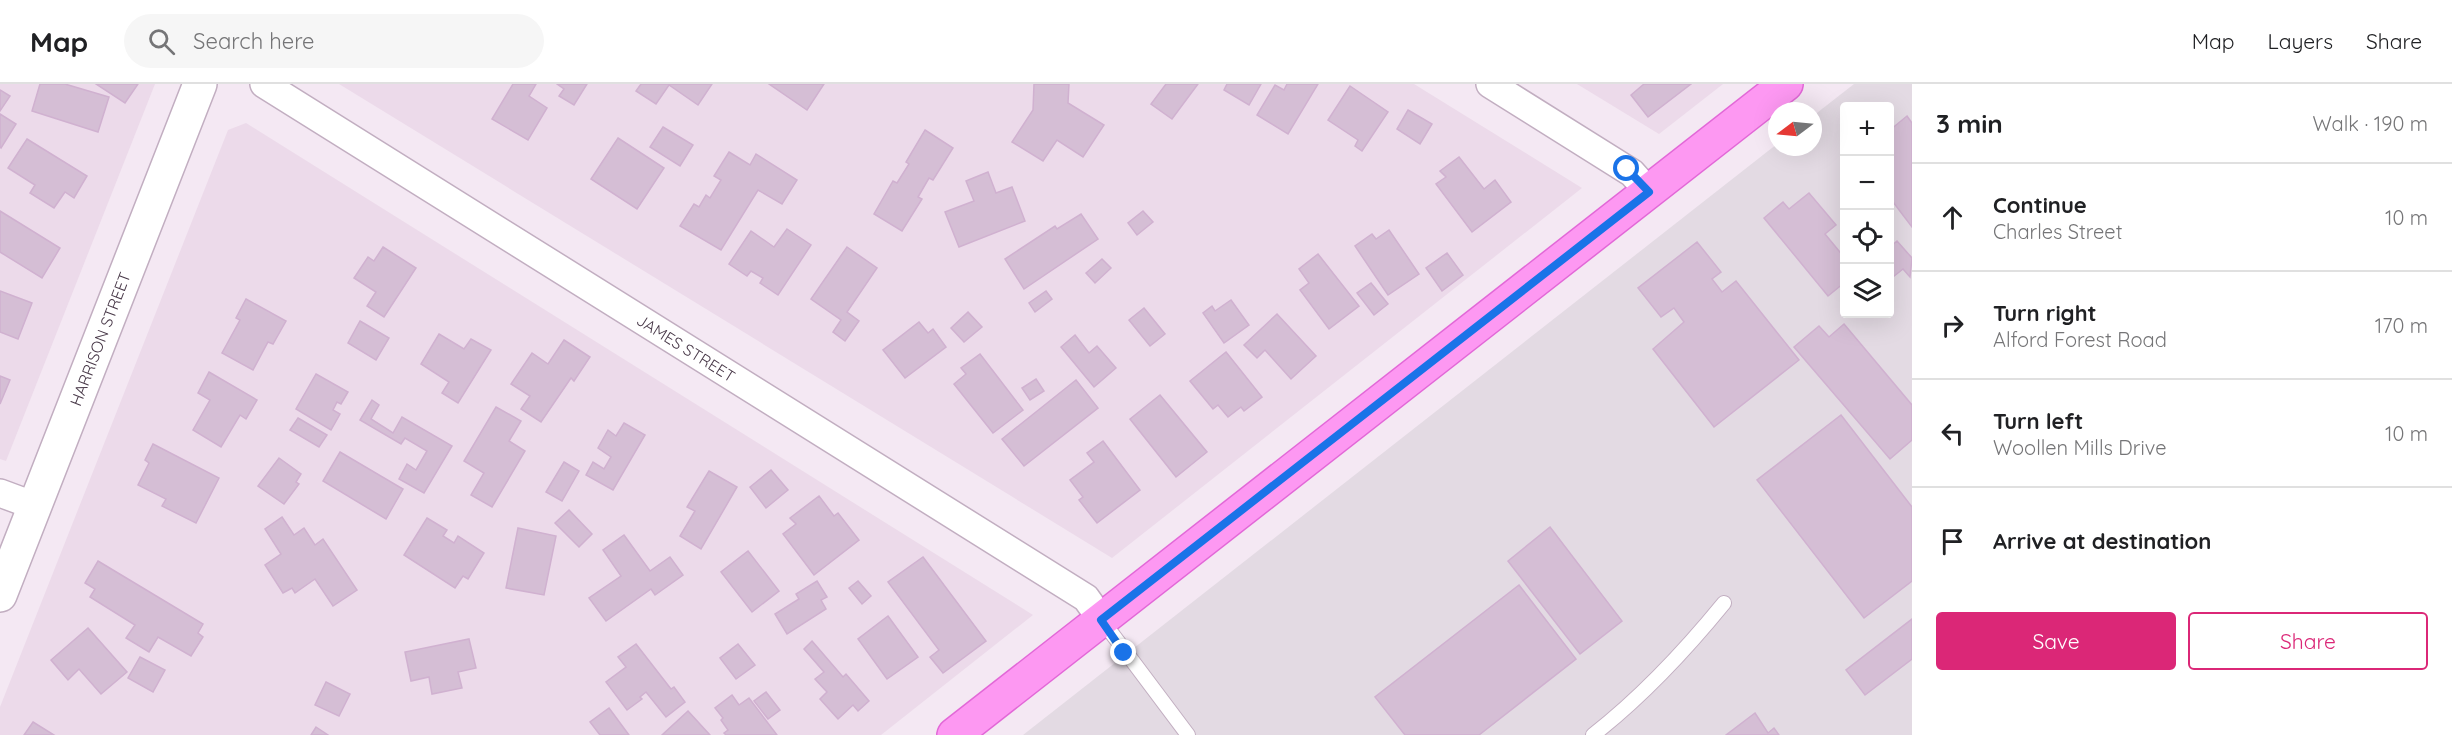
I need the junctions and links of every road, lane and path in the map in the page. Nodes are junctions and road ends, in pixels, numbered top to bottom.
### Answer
1 (200, 84) edge
2 (264, 84) edge
3 (1490, 84) edge
4 (1786, 84) edge
5 (1649, 192) junction
6 (0, 493) edge
7 (35, 506) junction
8 (0, 595) edge
9 (1725, 603) dead end
10 (1101, 620) junction
11 (954, 735) edge
12 (1188, 735) edge
13 (1593, 735) edge

1 - 7 street, HARRISON STREET
2 - 10 street, JAMES STREET
3 - 5 street
4 - 5 main road
5 - 10 main road
6 - 7 street
7 - 8 street, HARRISON STREET
9 - 13 lane
10 - 11 main road
10 - 12 lane

